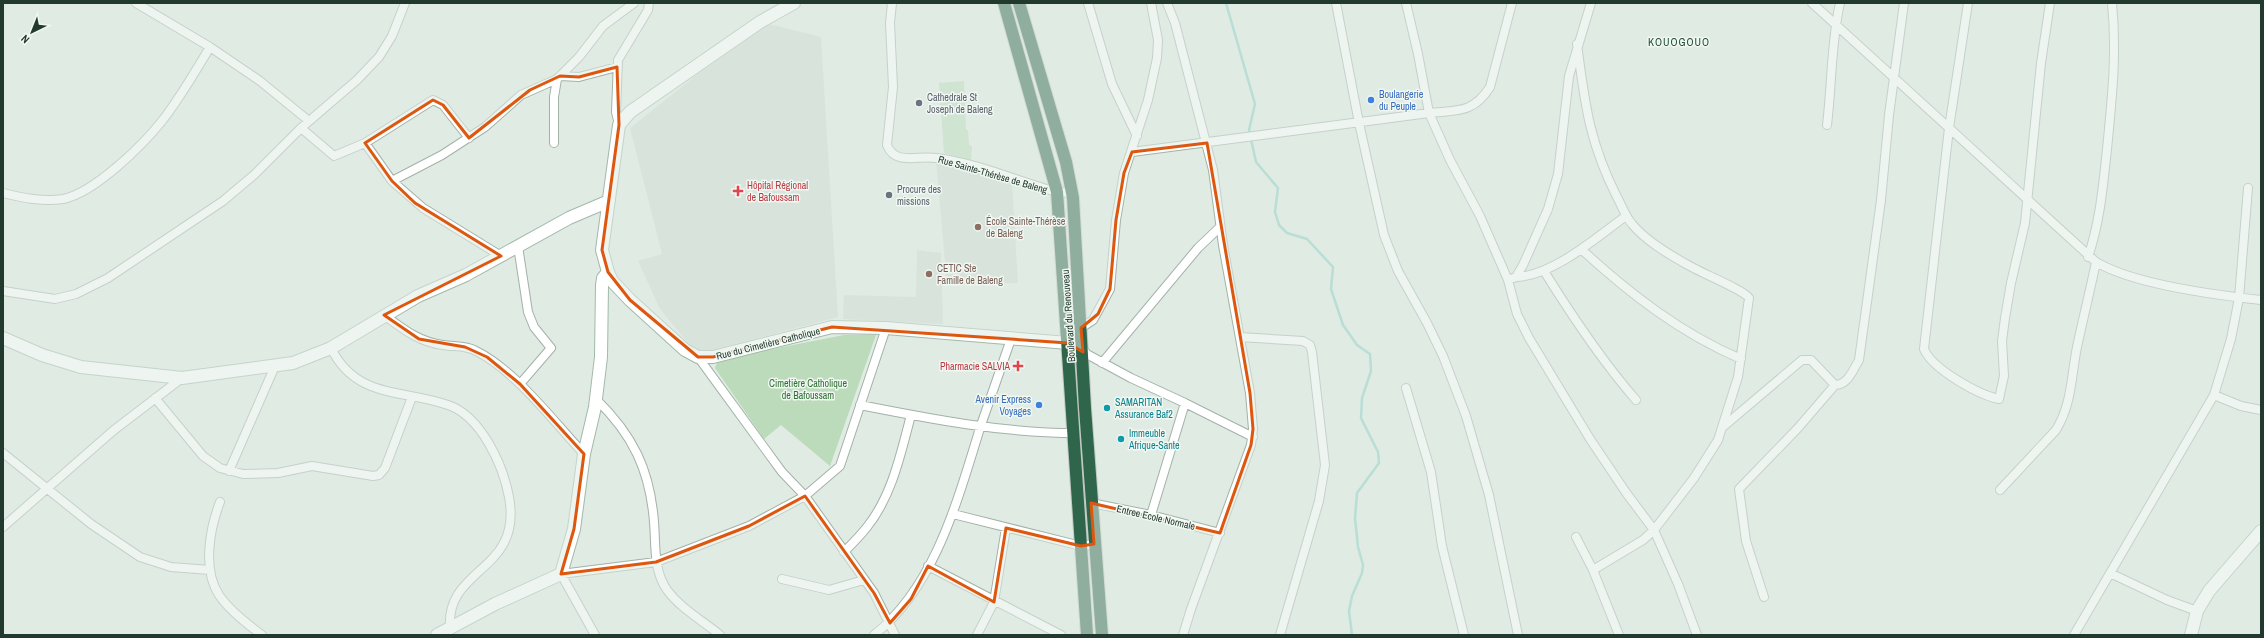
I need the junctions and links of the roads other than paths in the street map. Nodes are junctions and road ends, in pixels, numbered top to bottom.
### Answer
1 (136, 3) edge
2 (404, 3) edge
3 (634, 3) edge
4 (649, 3) edge
5 (794, 3) edge
6 (892, 3) edge
7 (1004, 3) edge
8 (1019, 3) edge
9 (1088, 3) edge
10 (1151, 3) edge
11 (1167, 3) edge
12 (1336, 3) edge
13 (1406, 3) edge
14 (1512, 3) edge
15 (1591, 3) edge
16 (1812, 3) edge
17 (1840, 3) edge
18 (1904, 3) edge
19 (1968, 3) edge
20 (2050, 3) edge
21 (2112, 3) edge
22 (1835, 25) junction
23 (1577, 44) junction
24 (210, 47) junction
25 (617, 66) junction
26 (559, 78) junction
27 (1893, 78) junction
28 (1042, 84) junction
29 (1029, 89) junction
30 (1429, 113) junction
31 (309, 121) junction
32 (1359, 123) junction
33 (619, 125) junction
34 (1827, 125) dead end
35 (301, 128) junction
36 (1949, 128) junction
37 (1137, 136) junction
38 (469, 138) junction
39 (365, 143) junction
40 (554, 143) dead end
41 (1207, 143) junction
42 (1132, 152) junction
43 (392, 181) junction
44 (2248, 188) dead end
45 (1057, 192) junction
46 (3, 193) edge
47 (1072, 193) junction
48 (2028, 200) junction
49 (609, 201) junction
50 (1626, 216) junction
51 (1220, 227) junction
52 (518, 246) junction
53 (1581, 249) junction
54 (501, 256) junction
55 (2088, 257) junction
56 (2096, 262) junction
57 (1544, 271) junction
58 (608, 272) junction
59 (1512, 279) junction
60 (3, 291) edge
61 (2239, 298) junction
62 (2261, 300) edge
63 (384, 315) junction
64 (886, 328) junction
65 (1081, 328) junction
66 (1068, 329) junction
67 (1240, 337) junction
68 (3, 338) edge
69 (1011, 339) junction
70 (1068, 343) junction
71 (331, 348) junction
72 (1083, 352) junction
73 (698, 357) junction
74 (1741, 359) junction
75 (1102, 363) junction
76 (275, 366) junction
77 (182, 378) junction
78 (520, 384) junction
79 (1835, 385) junction
80 (1406, 388) dead end
81 (2214, 395) junction
82 (412, 397) junction
83 (155, 398) junction
84 (596, 399) junction
85 (1636, 400) dead end
86 (1186, 403) junction
87 (860, 405) junction
88 (2261, 410) edge
89 (911, 415) junction
90 (981, 427) junction
91 (1723, 427) junction
92 (1075, 433) junction
93 (1253, 437) junction
94 (3, 453) edge
95 (584, 454) junction
96 (229, 471) junction
97 (48, 488) junction
98 (2000, 490) dead end
99 (805, 496) junction
100 (220, 502) dead end
101 (1091, 503) junction
102 (953, 514) junction
103 (1151, 515) junction
104 (3, 527) edge
105 (1006, 528) junction
106 (1654, 530) junction
107 (2261, 531) edge
108 (1220, 533) junction
109 (1576, 537) dead end
110 (1094, 544) junction
111 (1082, 546) junction
112 (844, 552) junction
113 (656, 562) junction
114 (928, 566) junction
115 (210, 570) junction
116 (1593, 570) junction
117 (561, 574) junction
118 (2112, 574) junction
119 (782, 578) dead end
120 (864, 580) junction
121 (1764, 597) dead end
122 (994, 602) junction
123 (2197, 610) junction
124 (890, 623) junction
125 (450, 629) junction
126 (262, 635) edge
127 (437, 635) edge
128 (595, 635) edge
129 (720, 635) edge
130 (874, 635) edge
131 (895, 635) edge
132 (976, 635) edge
133 (1061, 635) edge
134 (1087, 635) edge
135 (1102, 635) edge
136 (1183, 635) edge
137 (1280, 635) edge
138 (1464, 635) edge
139 (1518, 635) edge
140 (1619, 635) edge
141 (1697, 635) edge
142 (2074, 635) edge
143 (2191, 635) edge

1 - 24 street
2 - 31 street
3 - 26 street
4 - 25 street
5 - 33 street
6 - 45 street, Rue Sainte-Thérèse de Baleng
7 - 29 highway, Boulevard du Renouveau
8 - 28 highway, Boulevard du Renouveau
9 - 37 street
10 - 37 street
11 - 41 street
12 - 32 street
13 - 30 street
14 - 30 street
15 - 23 street
16 - 22 street
17 - 22 street
18 - 27 street
19 - 36 street
20 - 48 street
21 - 55 street
22 - 27 street
22 - 34 street
23 - 50 street
23 - 59 street
24 - 31 street
24 - 46 street
25 - 26 street
25 - 33 street
26 - 38 street
26 - 40 street
27 - 36 street
27 - 79 street
28 - 29 highway
28 - 47 highway, Boulevard du Renouveau
29 - 45 highway, Boulevard du Renouveau
30 - 32 street
30 - 59 street
31 - 35 street
32 - 41 street
32 - 139 street
33 - 49 street
35 - 39 street
35 - 60 street
36 - 48 street
36 - 48 street
37 - 42 street
38 - 39 street
38 - 43 street
39 - 43 street
41 - 42 street
41 - 51 street
42 - 65 street
43 - 54 street
44 - 61 street
45 - 47 street, Rue Sainte-Thérèse de Baleng
45 - 66 highway, Boulevard du Renouveau
47 - 65 highway, Boulevard du Renouveau
48 - 55 street
49 - 52 street
49 - 58 street
50 - 53 street
50 - 74 street
51 - 67 street
51 - 75 street
52 - 54 street
52 - 78 street
53 - 57 street
53 - 74 street
54 - 63 street
55 - 56 street
56 - 61 street
56 - 98 street
57 - 59 street
57 - 85 street
58 - 73 street
58 - 84 street
59 - 106 street
61 - 62 street
61 - 81 street
63 - 71 street
63 - 78 street
64 - 69 street, Rue du Cimetière Catholique
64 - 73 street, Rue du Cimetière Catholique
64 - 87 street
65 - 66 street
65 - 72 highway, Boulevard du Renouveau
66 - 70 highway, Boulevard du Renouveau
67 - 93 street
67 - 137 street
68 - 77 street
69 - 70 street, Rue du Cimetière Catholique
69 - 90 street
70 - 72 street, Rue du Cimetière Catholique
70 - 92 highway, Boulevard du Renouveau
71 - 76 street
71 - 82 street
72 - 75 street
72 - 101 highway, Boulevard du Renouveau
73 - 99 street
74 - 91 street
75 - 86 street
76 - 77 street
76 - 96 street
77 - 83 street
78 - 95 street
79 - 91 street
79 - 121 street
80 - 138 street
81 - 88 street
81 - 118 street
82 - 96 street
82 - 125 street
83 - 96 street
83 - 97 street
84 - 95 street
84 - 113 street
86 - 93 street
86 - 103 street
87 - 89 street
87 - 99 street
89 - 90 street
89 - 112 street
90 - 92 street
90 - 102 street
91 - 106 street
92 - 111 highway, Boulevard du Renouveau
93 - 108 street
94 - 97 street
95 - 117 street
97 - 104 street
97 - 115 street
99 - 112 street
99 - 113 street
100 - 115 street
101 - 103 street, Entree Ecole Normale
101 - 110 highway, Boulevard du Renouveau
102 - 105 street
102 - 114 street
103 - 108 street, Entree Ecole Normale
105 - 111 street
105 - 122 street
106 - 116 street
106 - 141 street
107 - 123 street
108 - 136 street
109 - 116 street
110 - 111 street
110 - 135 highway, Boulevard du Renouveau
111 - 134 highway, Boulevard du Renouveau
112 - 120 street
113 - 117 street
113 - 129 street
114 - 122 street
114 - 124 street
115 - 126 street
116 - 140 street
117 - 125 street
117 - 128 street
118 - 123 street
118 - 142 street
119 - 120 street
120 - 124 street
122 - 132 street
122 - 133 street
123 - 143 street
124 - 130 street
124 - 131 street
125 - 127 street

